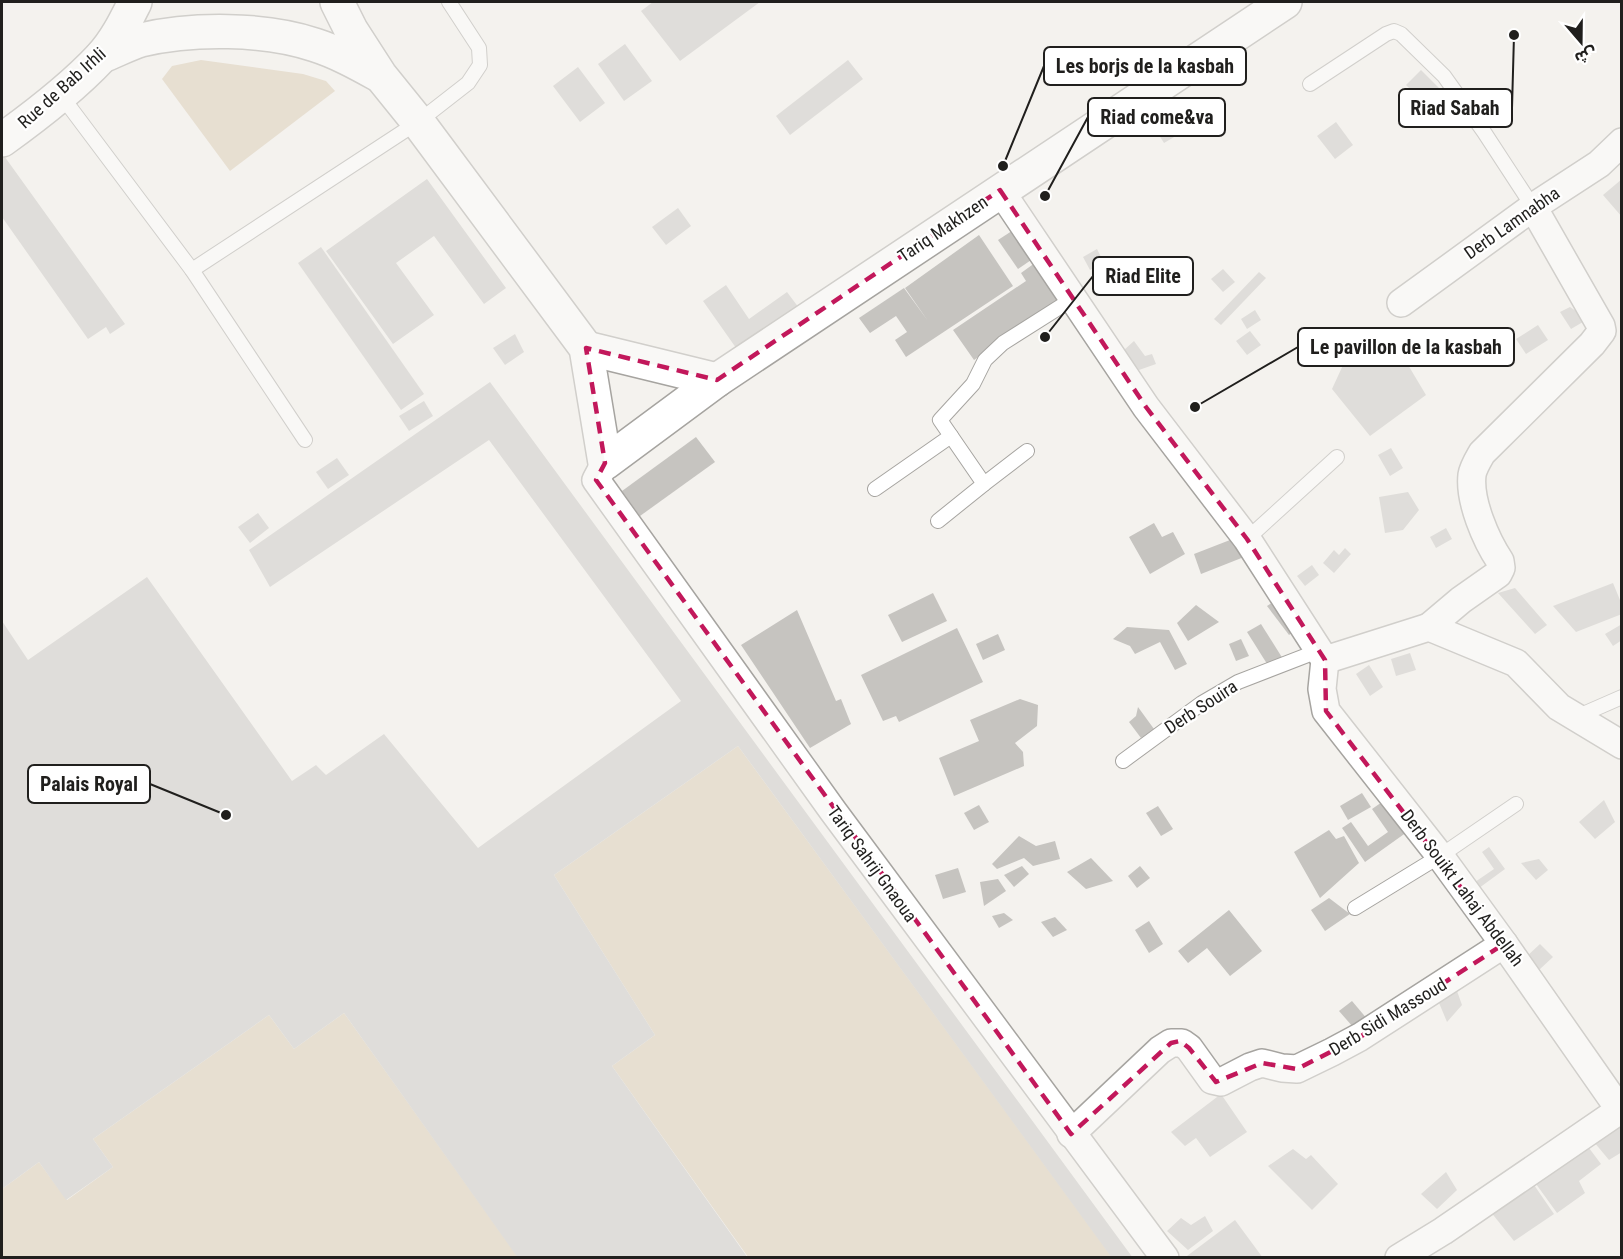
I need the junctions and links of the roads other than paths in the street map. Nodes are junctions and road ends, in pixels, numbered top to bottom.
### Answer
1 (135, 2) edge
2 (337, 2) edge
3 (449, 2) edge
4 (1285, 2) edge
5 (102, 56) junction
6 (380, 75) junction
7 (1310, 84) dead end
8 (60, 93) junction
9 (418, 122) junction
10 (2, 140) edge
11 (1622, 142) edge
12 (1000, 190) junction
13 (1533, 207) junction
14 (192, 270) junction
15 (1074, 298) junction
16 (1401, 303) dead end
17 (586, 348) junction
18 (717, 380) junction
19 (951, 436) junction
20 (305, 440) dead end
21 (1027, 451) dead end
22 (1337, 457) dead end
23 (605, 463) junction
24 (984, 484) junction
25 (875, 489) dead end
26 (938, 521) dead end
27 (1247, 539) junction
28 (1429, 627) junction
29 (1322, 655) junction
30 (1622, 697) edge
31 (1574, 718) junction
32 (1622, 745) edge
33 (1123, 761) dead end
34 (1516, 804) dead end
35 (1440, 856) junction
36 (1355, 908) dead end
37 (1504, 944) junction
38 (1621, 1110) edge
39 (1071, 1134) junction
40 (1165, 1257) edge
41 (1399, 1257) edge

1 - 5 street, Rue de Bab Irhli
2 - 6 street
3 - 9 lane
4 - 12 street, Tariq Makhzen
5 - 6 street
5 - 8 street, Rue de Bab Irhli
6 - 9 street
7 - 13 lane
8 - 10 street, Rue de Bab Irhli
8 - 14 lane
9 - 14 lane
9 - 17 street
11 - 13 street, Derb Lamnabha
12 - 15 street
12 - 18 street, Tariq Makhzen
13 - 16 street, Derb Lamnabha
13 - 28 street
14 - 20 lane
15 - 19 lane
15 - 27 street
17 - 18 street
17 - 23 street
18 - 23 street, Tariq Makhzen
19 - 24 lane
19 - 25 lane
21 - 24 lane
22 - 27 lane
23 - 39 street, Tariq Sahrij Gnaoua
24 - 26 lane
27 - 29 street
28 - 29 street
28 - 31 street
29 - 33 lane, Derb Souira
29 - 35 street, Derb Souikt Lahaj Abdellah
30 - 31 lane
31 - 32 street
34 - 35 lane
35 - 36 lane
35 - 37 street, Derb Souikt Lahaj Abdellah
37 - 38 street, Derb Souikt Lahaj Abdellah
37 - 39 street, Derb Sidi Massoud
38 - 41 street
39 - 40 street, Tariq Sahrij Gnaoua

